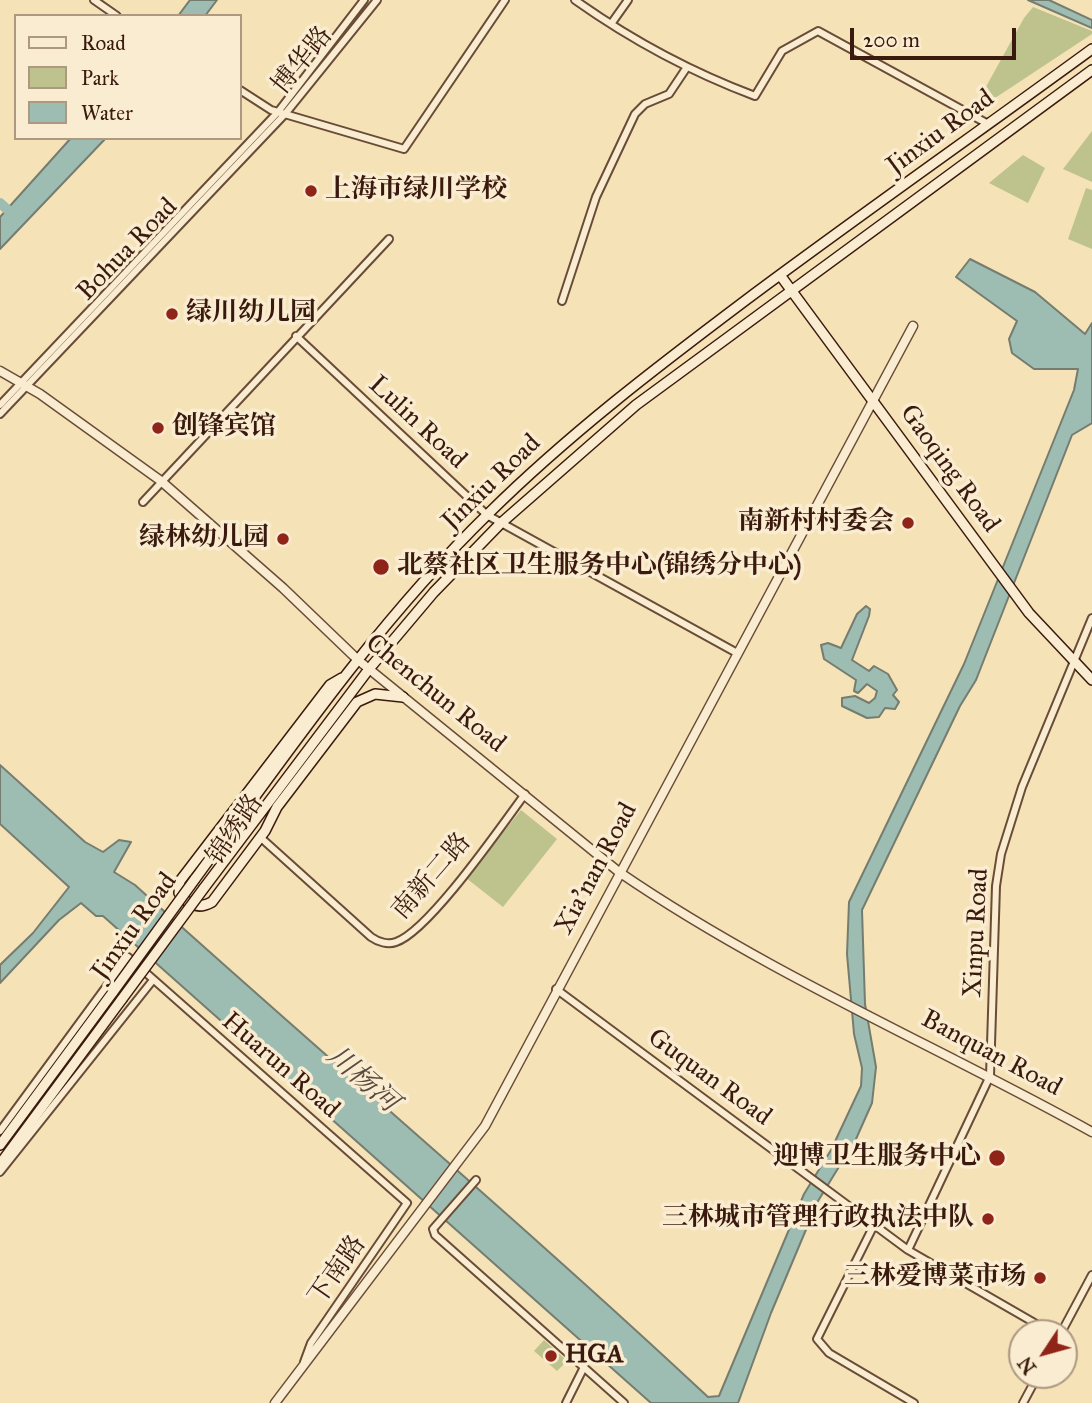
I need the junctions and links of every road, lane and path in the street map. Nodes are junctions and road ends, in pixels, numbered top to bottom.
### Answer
1 (94, 0) edge
2 (364, 0) edge
3 (377, 0) edge
4 (505, 0) edge
5 (575, 0) edge
6 (628, 0) edge
7 (114, 14) edge
8 (611, 24) junction
9 (1092, 49) edge
10 (687, 67) junction
11 (1092, 71) edge
12 (242, 91) edge
13 (281, 113) junction
14 (988, 124) junction
15 (389, 239) dead end
16 (780, 275) junction
17 (791, 290) junction
18 (562, 302) dead end
19 (913, 326) dead end
20 (296, 336) junction
21 (0, 371) edge
22 (23, 384) junction
23 (873, 402) junction
24 (0, 405) edge
25 (0, 414) edge
26 (161, 481) junction
27 (143, 502) dead end
28 (487, 515) junction
29 (500, 524) junction
30 (1092, 618) edge
31 (737, 653) junction
32 (358, 660) junction
33 (1073, 663) junction
34 (369, 669) junction
35 (346, 675) junction
36 (1092, 680) edge
37 (404, 697) junction
38 (525, 794) junction
39 (260, 837) junction
40 (619, 872) junction
41 (153, 980) junction
42 (556, 989) junction
43 (870, 1015) joint
44 (990, 1076) junction
45 (0, 1131) edge
46 (1092, 1132) edge
47 (0, 1145) edge
48 (0, 1164) edge
49 (0, 1172) edge
50 (476, 1180) dead end
51 (407, 1203) joint
52 (874, 1225) junction
53 (908, 1250) junction
54 (1092, 1275) edge
55 (1028, 1319) edge
56 (1068, 1319) edge
57 (304, 1363) junction
58 (584, 1367) junction
59 (275, 1403) edge
60 (566, 1403) edge
61 (624, 1403) edge
62 (914, 1403) edge

1 - 7 street
2 - 13 street, 博华路
3 - 13 street, 博华路
4 - 13 street
5 - 8 street
6 - 8 street
8 - 10 street
9 - 14 main road, Jinxiu Road
10 - 14 street
10 - 18 street
11 - 17 main road, Jinxiu Road
12 - 13 street
13 - 22 street, Bohua Road
14 - 16 main road, Jinxiu Road
15 - 20 street
16 - 17 main road, Gaoqing Road
16 - 28 main road, Jinxiu Road
17 - 23 main road, Gaoqing Road
17 - 29 main road, Jinxiu Road
19 - 23 street, Xia'nan Road
20 - 26 street
20 - 28 street, Lulin Road
21 - 22 street, Chenchun Road
22 - 24 street, Bohua Road
22 - 25 street, Bohua Road
22 - 26 street, Chenchun Road
23 - 31 street, Xia'nan Road
23 - 33 main road, Gaoqing Road
26 - 27 street
26 - 32 street, Chenchun Road
28 - 29 street, Lulin Road
28 - 32 main road, Jinxiu Road
29 - 31 street, Lulin Road
29 - 34 main road, Jinxiu Road
30 - 33 street, Xinpu Road
31 - 40 street, Xia'nan Road
32 - 34 street, Chenchun Road
32 - 35 main road, Jinxiu Road
33 - 36 main road, Gaoqing Road
33 - 44 street, Xinpu Road
34 - 37 street, Chenchun Road
34 - 48 main road, Jinxiu Road, bridge
35 - 39 main road, 锦绣路
35 - 47 main road, Jinxiu Road, bridge
37 - 38 street, Chenchun Road
37 - 39 main road, 锦绣路
38 - 39 street, 南新二路
38 - 40 street, Chenchun Road
40 - 42 street, Xia'nan Road
40 - 43 street, Chenchun Road
41 - 45 street, Huarun Road
41 - 49 street
41 - 51 street, Huarun Road
42 - 52 street, Guquan Road
42 - 57 street, Xia'nan Road
43 - 44 street, Banquan Road
44 - 46 street, Banquan Road
44 - 53 street, Xinpu Road
50 - 58 street
51 - 57 street, 下南路
52 - 53 street, Guquan Road
52 - 62 street
53 - 55 street, Guquan Road
54 - 56 street
57 - 59 street, Xia'nan Road
58 - 60 street
58 - 61 street

